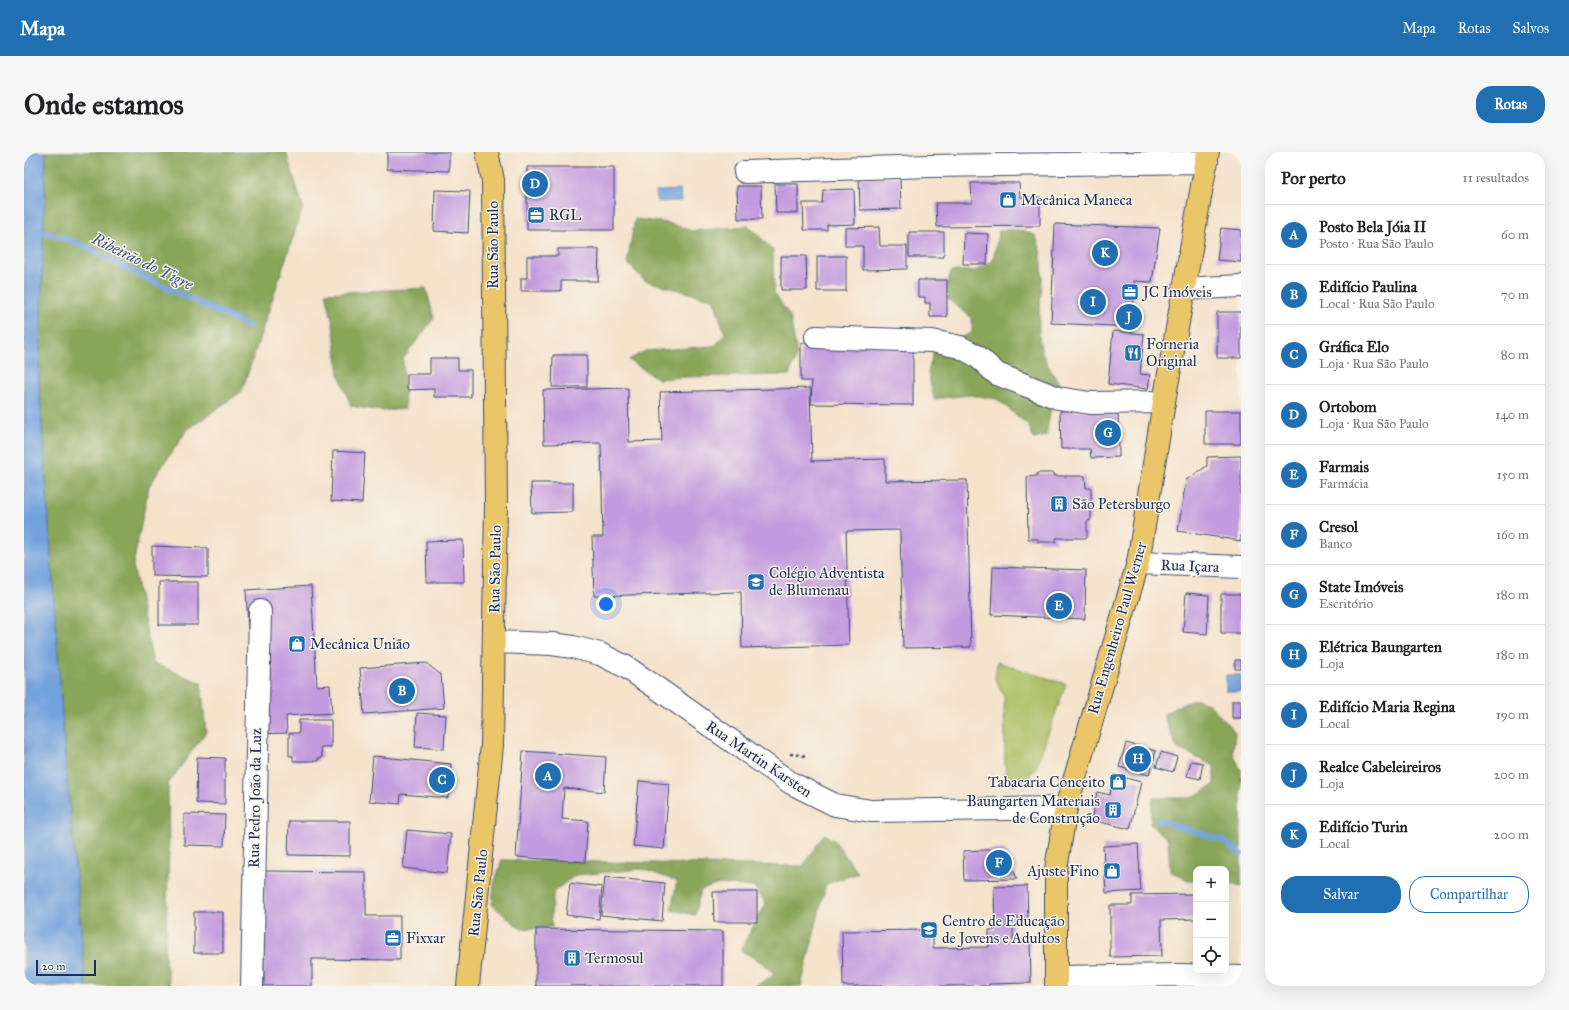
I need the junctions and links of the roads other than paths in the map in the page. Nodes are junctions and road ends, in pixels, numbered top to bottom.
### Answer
1 (487, 152) edge
2 (495, 152) edge
3 (1208, 157) edge
4 (745, 172) dead end
5 (493, 180) junction
6 (1241, 286) edge
7 (1183, 289) junction
8 (816, 337) dead end
9 (1164, 402) junction
10 (1138, 563) junction
11 (1241, 567) edge
12 (260, 611) dead end
13 (494, 642) junction
14 (1066, 808) junction
15 (1241, 977) edge
16 (1056, 982) edge
17 (252, 986) edge
18 (468, 986) edge

1 - 5 main road, Rua São Paulo
2 - 5 main road
3 - 4 street
3 - 7 main road, Rua Engenheiro Paul Werner
5 - 13 main road, Rua São Paulo
6 - 7 street
7 - 9 main road, Rua Engenheiro Paul Werner
8 - 9 street
9 - 10 main road, Rua Engenheiro Paul Werner
10 - 11 street, Rua Içara
10 - 14 main road, Rua Engenheiro Paul Werner
12 - 17 street, Rua Pedro João da Luz
13 - 14 street, Rua Martin Karsten
13 - 18 main road, Rua São Paulo
14 - 16 main road, Rua Engenheiro Paul Werner
15 - 16 street

